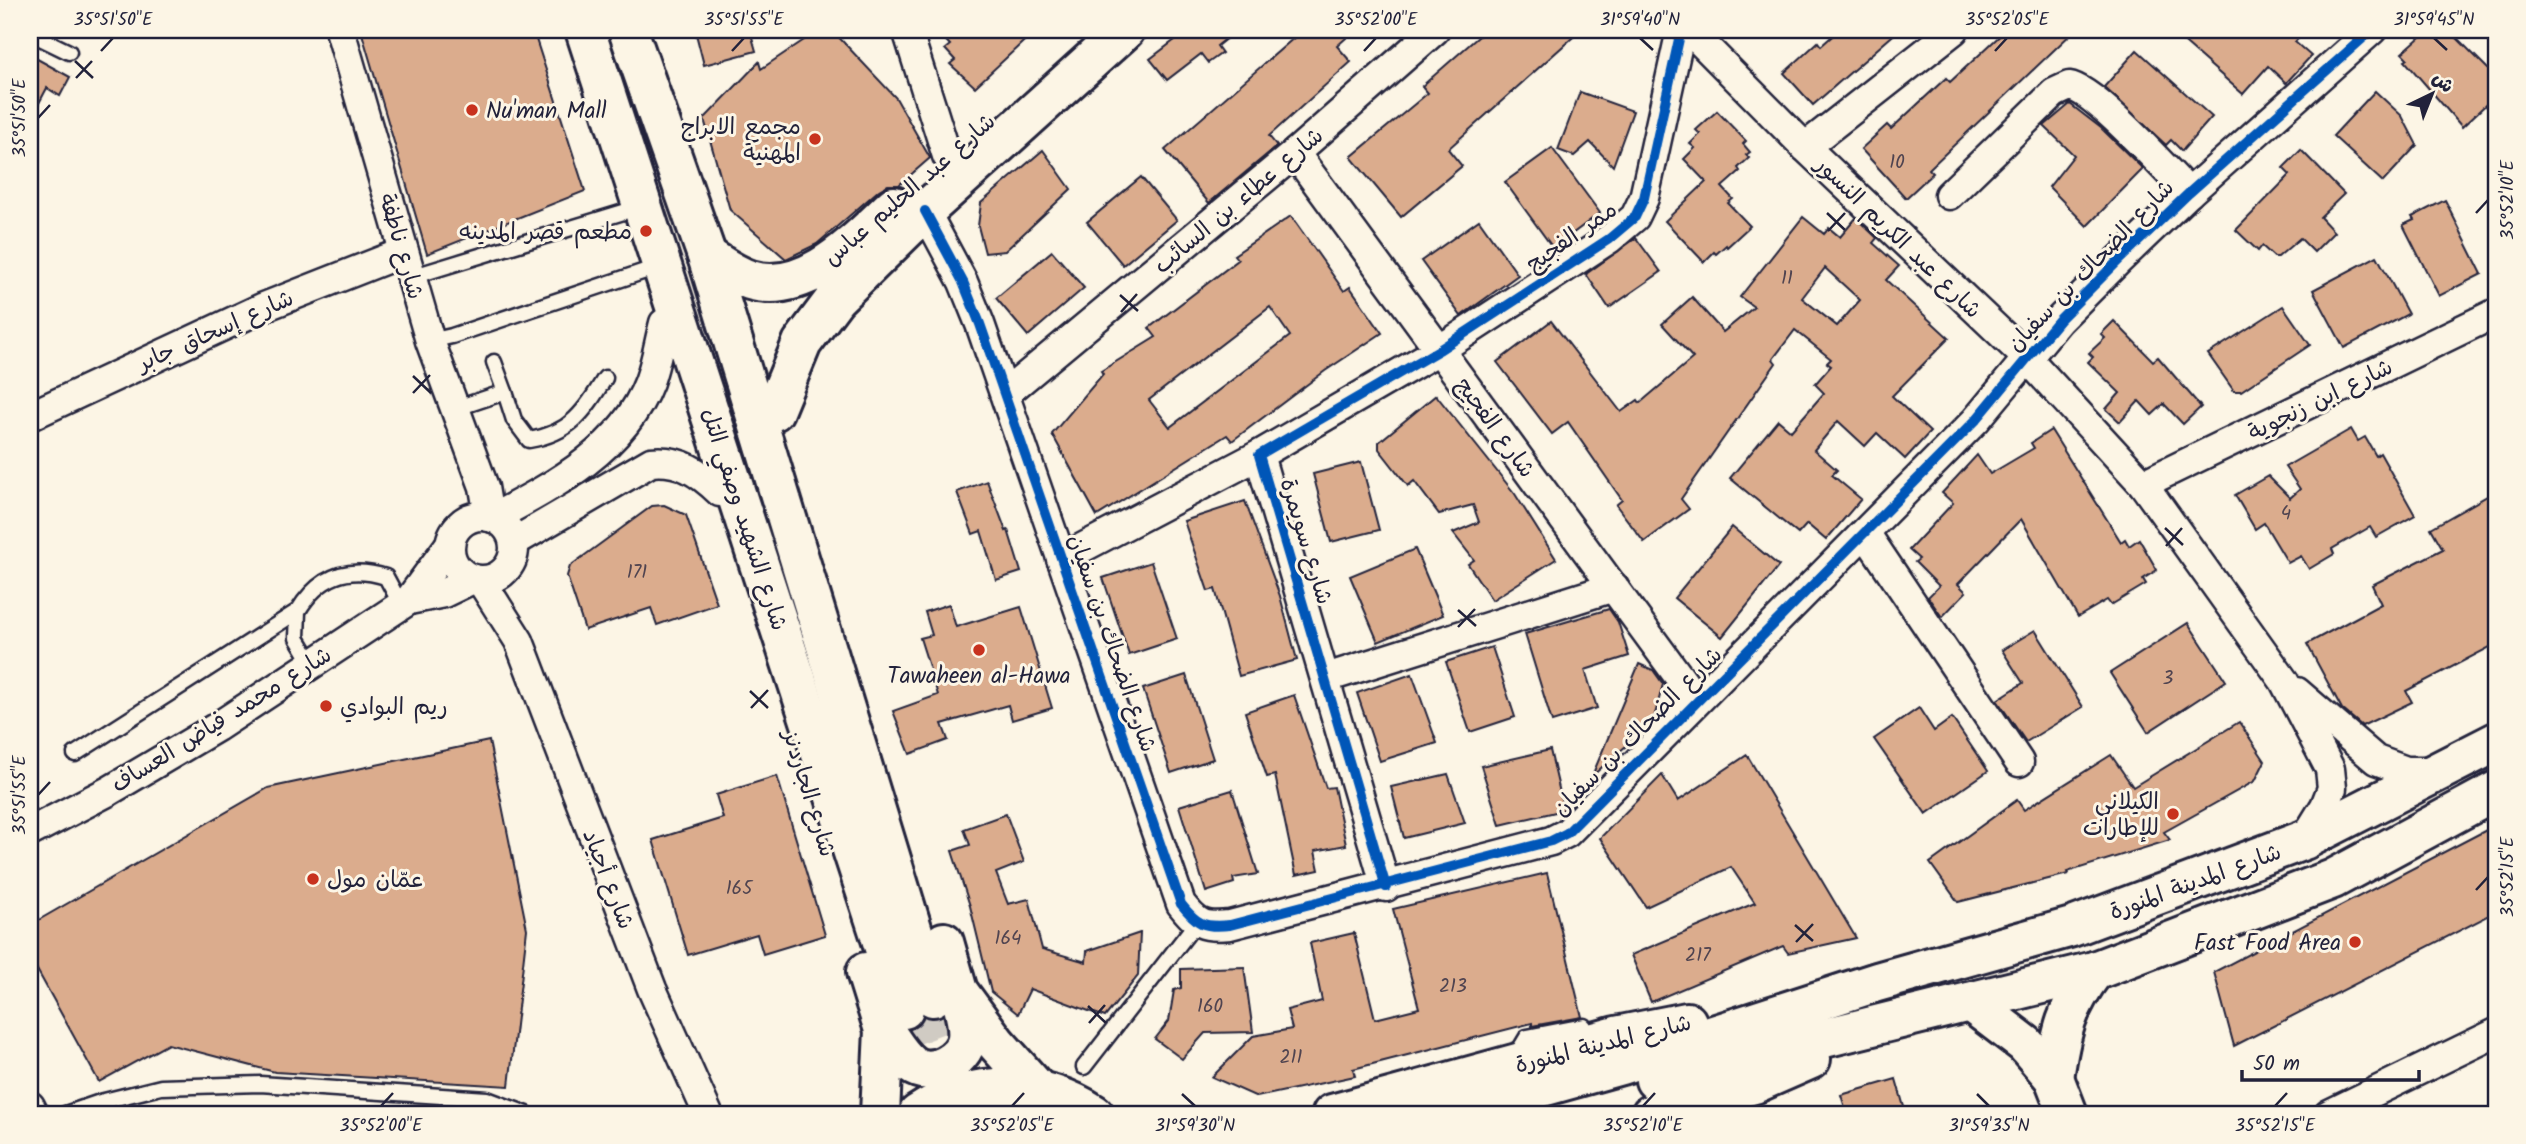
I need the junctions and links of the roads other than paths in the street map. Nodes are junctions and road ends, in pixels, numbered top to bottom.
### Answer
1 (340, 30) edge
2 (585, 30) edge
3 (628, 30) edge
4 (907, 30) edge
5 (1091, 30) edge
6 (1125, 30) edge
7 (1435, 30) edge
8 (1681, 30) edge
9 (1689, 30) edge
10 (1954, 30) edge
11 (2372, 30) edge
12 (30, 33) edge
13 (69, 52) dead end
14 (1805, 147) junction
15 (1295, 153) junction
16 (947, 156) junction
17 (2189, 193) junction
18 (1949, 195) dead end
19 (643, 206) junction
20 (925, 211) junction
21 (408, 265) junction
22 (663, 269) junction
23 (711, 273) junction
24 (2496, 313) edge
25 (664, 323) junction
26 (429, 341) junction
27 (1439, 350) junction
28 (2027, 358) junction
29 (494, 362) dead end
30 (605, 378) dead end
31 (505, 392) junction
32 (1005, 394) junction
33 (454, 410) junction
34 (774, 411) junction
35 (30, 416) edge
36 (1259, 455) junction
37 (2143, 484) junction
38 (720, 492) junction
39 (473, 526) junction
40 (1866, 534) junction
41 (513, 552) junction
42 (1061, 559) junction
43 (477, 580) junction
44 (1614, 587) junction
45 (405, 603) junction
46 (298, 611) junction
47 (519, 641) junction
48 (312, 663) junction
49 (1326, 678) junction
50 (2284, 681) junction
51 (1696, 700) junction
52 (2496, 741) edge
53 (75, 754) dead end
54 (2019, 762) dead end
55 (2439, 771) junction
56 (2496, 791) edge
57 (30, 832) edge
58 (2304, 840) junction
59 (1386, 887) junction
60 (1196, 923) junction
61 (2094, 971) junction
62 (1877, 982) junction
63 (1970, 1002) junction
64 (920, 1007) junction
65 (1900, 1020) junction
66 (2496, 1033) edge
67 (1084, 1067) dead end
68 (2054, 1078) junction
69 (1039, 1091) junction
70 (30, 1106) edge
71 (34, 1114) edge
72 (65, 1114) edge
73 (527, 1114) edge
74 (708, 1114) edge
75 (880, 1114) edge
76 (918, 1114) edge
77 (1094, 1114) edge
78 (1332, 1114) edge
79 (1445, 1114) edge
80 (1532, 1114) edge
81 (1651, 1114) edge
82 (2068, 1114) edge
83 (2329, 1114) edge

1 - 21 street, شارع ناطفة
2 - 19 main road, شارع الشهيد وصفي التل
3 - 23 main road, شارع الشهيد وصفي التل
4 - 16 street
5 - 16 main road, شارع عبد الحليم عباس
6 - 20 main road, شارع عبد الحليم عباس
7 - 15 street, شارع عطاء بن السائب
8 - 27 street, ممر الفجيج
9 - 14 street, شارع عبد الكريم النسور
10 - 14 street
11 - 17 street, شارع الضحاك بن سفيان
12 - 13 lane
14 - 28 street, شارع عبد الكريم النسور
15 - 27 street, شارع الفجيج
15 - 32 street, شارع عطاء بن السائب
16 - 23 main road, شارع عبد الحليم عباس
17 - 18 street
17 - 28 street, شارع الضحاك بن سفيان
19 - 21 lane
19 - 22 main road, شارع الشهيد وصفي التل
20 - 32 street, شارع الضحاك بن سفيان
20 - 34 main road, شارع عبد الحليم عباس
21 - 26 street, شارع ناطفة
21 - 35 street, شارع إسحاق جابر
22 - 25 main road, شارع الجاردنز
22 - 26 lane
22 - 64 main road, شارع الشهيد وصفي التل
23 - 34 main road, شارع الجاردنز
23 - 64 main road, شارع الشهيد وصفي التل
24 - 37 street, شارع ابن زنجوية
25 - 38 main road, شارع الجاردنز
25 - 39 street, شارع محمد فياض العساف
26 - 33 street, شارع ناطفة
27 - 36 street, شارع سويمرة
27 - 44 street, شارع الفجيج
28 - 37 street, شارع عبد الكريم النسور
28 - 40 street, شارع الضحاك بن سفيان
29 - 31 lane
30 - 31 lane
31 - 33 lane
32 - 42 street, شارع الضحاك بن سفيان
33 - 39 street, شارع ناطفة
34 - 64 main road, شارع الجاردنز
36 - 42 street
36 - 49 street, شارع سويمرة
37 - 50 street, شارع عبد الكريم النسور
38 - 41 street
38 - 64 main road, شارع الجاردنز
39 - 41 street
39 - 43 street
39 - 45 street, شارع محمد فياض العساف
40 - 51 street, شارع الضحاك بن سفيان
40 - 54 street
41 - 43 street
41 - 47 street, شارع أجياد
42 - 60 street, شارع الضحاك بن سفيان
43 - 45 street, شارع محمد فياض العساف
43 - 47 street, شارع أجياد
44 - 49 street
44 - 51 street, شارع الفجيج
45 - 46 lane
45 - 48 street, شارع محمد فياض العساف
46 - 48 lane
46 - 53 lane
47 - 74 street, شارع أجياد
48 - 57 street, شارع محمد فياض العساف
49 - 59 street, شارع سويمرة
50 - 55 street, شارع عبد الكريم النسور
50 - 58 street, شارع عبد الكريم النسور
51 - 59 street, شارع الضحاك بن سفيان
52 - 55 main road, شارع المدينة المنورة
55 - 58 main road, شارع المدينة المنورة
56 - 61 main road, شارع المدينة المنورة
58 - 62 main road, شارع المدينة المنورة
59 - 60 street, شارع الضحاك بن سفيان
60 - 67 lane
61 - 63 main road, شارع المدينة المنورة
61 - 68 main road
62 - 78 main road, شارع المدينة المنورة
62 - 79 main road, شارع المدينة المنورة
63 - 65 main road, شارع المدينة المنورة
63 - 68 main road
64 - 69 main road, شارع الجاردنز
64 - 75 main road, شارع الجاردنز
65 - 80 main road, شارع المدينة المنورة
65 - 81 main road, شارع المدينة المنورة
66 - 83 street
68 - 82 main road
69 - 76 main road
69 - 77 main road
70 - 71 street
72 - 73 lane

